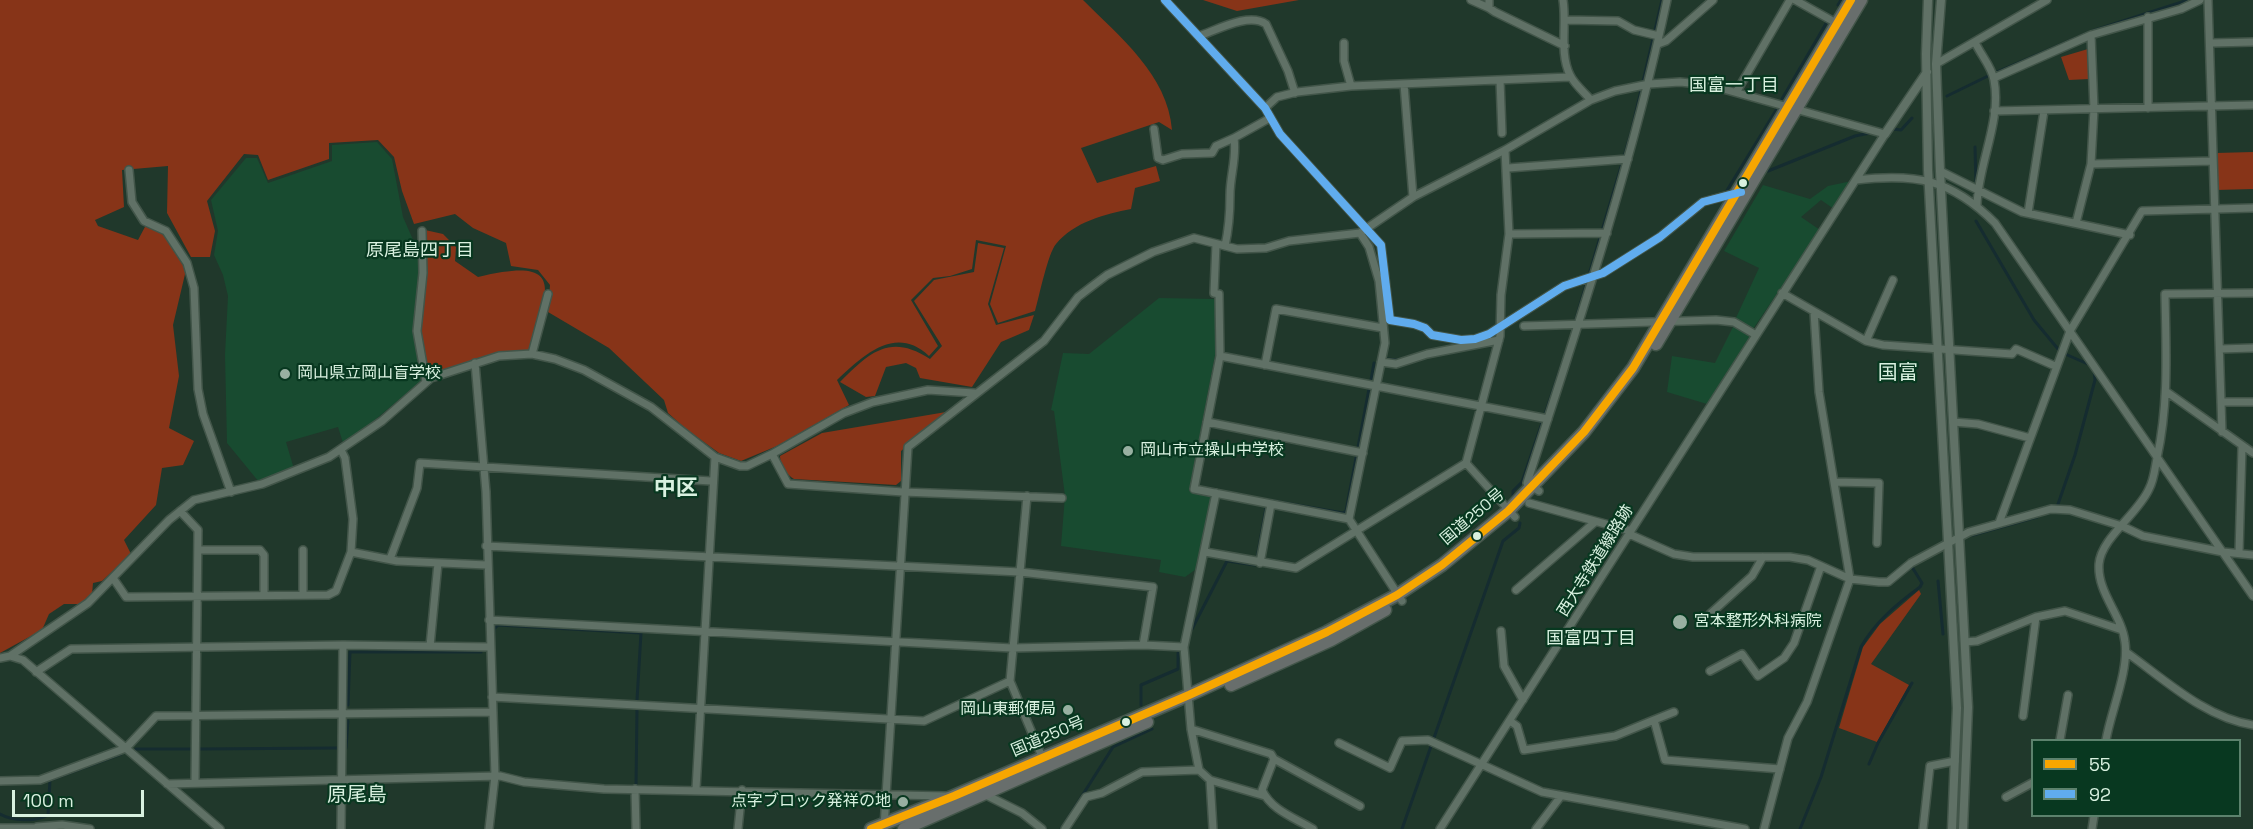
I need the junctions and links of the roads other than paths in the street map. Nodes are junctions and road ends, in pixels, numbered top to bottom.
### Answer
1 (1165, 0) edge
2 (1471, 0) edge
3 (1563, 0) edge
4 (1667, 0) edge
5 (1713, 0) edge
6 (1790, 0) edge
7 (1796, 0) edge
8 (1851, 0) edge
9 (1861, 0) edge
10 (1928, 0) edge
11 (1941, 0) edge
12 (2048, 0) edge
13 (2200, 0) edge
14 (2208, 0) edge
15 (1489, 4) edge
16 (2148, 17) junction
17 (1566, 20) junction
18 (1840, 26) junction
19 (2091, 35) junction
20 (1199, 36) junction
21 (1657, 38) junction
22 (1975, 42) junction
23 (2253, 42) edge
24 (1344, 43) dead end
25 (2211, 43) junction
26 (1565, 46) junction
27 (1936, 64) junction
28 (1927, 73) junction
29 (1570, 77) junction
30 (1994, 78) junction
31 (1500, 80) junction
32 (1404, 84) junction
33 (1645, 84) junction
34 (1351, 86) junction
35 (1737, 91) junction
36 (1295, 93) junction
37 (1592, 100) junction
38 (2253, 105) edge
39 (2211, 106) junction
40 (1793, 107) junction
41 (1264, 108) junction
42 (2148, 108) junction
43 (2094, 109) junction
44 (1994, 111) junction
45 (2044, 111) junction
46 (1270, 118) junction
47 (1154, 129) dead end
48 (1502, 133) dead end
49 (1885, 134) junction
50 (1234, 138) junction
51 (1505, 150) junction
52 (1624, 160) junction
53 (2213, 161) junction
54 (2091, 164) junction
55 (1508, 168) junction
56 (129, 170) dead end
57 (1940, 171) junction
58 (1856, 180) junction
59 (1929, 180) junction
60 (1941, 184) junction
61 (1978, 190) junction
62 (1743, 193) junction
63 (1413, 197) junction
64 (1977, 205) junction
65 (2215, 208) junction
66 (2253, 208) edge
67 (2028, 213) junction
68 (2076, 223) junction
69 (422, 231) dead end
70 (1364, 232) junction
71 (1603, 233) junction
72 (1509, 234) junction
73 (2130, 235) junction
74 (1216, 244) junction
75 (1226, 246) junction
76 (1591, 277) junction
77 (1893, 280) dead end
78 (2253, 292) edge
79 (1782, 293) junction
80 (548, 294) dead end
81 (2219, 294) junction
82 (1814, 312) junction
83 (1665, 322) junction
84 (1577, 324) junction
85 (1524, 326) dead end
86 (1383, 328) junction
87 (2070, 331) junction
88 (1499, 334) junction
89 (1756, 335) junction
90 (1866, 341) junction
91 (1937, 348) junction
92 (2253, 348) edge
93 (2220, 349) junction
94 (1950, 350) junction
95 (532, 354) junction
96 (1220, 356) junction
97 (1381, 362) junction
98 (475, 363) junction
99 (1265, 365) junction
100 (2055, 366) junction
101 (426, 382) junction
102 (1376, 385) junction
103 (2167, 392) junction
104 (974, 393) junction
105 (2222, 402) junction
106 (2253, 402) edge
107 (1480, 405) junction
108 (1545, 418) junction
109 (1206, 422) junction
110 (1953, 422) junction
111 (2222, 432) junction
112 (2030, 438) junction
113 (2242, 447) junction
114 (341, 450) junction
115 (1359, 452) junction
116 (2253, 453) edge
117 (772, 454) junction
118 (2157, 456) junction
119 (715, 457) junction
120 (1466, 463) junction
121 (483, 466) junction
122 (711, 481) junction
123 (1834, 482) junction
124 (1536, 489) junction
125 (231, 492) junction
126 (903, 492) junction
127 (1216, 493) junction
128 (1027, 496) junction
129 (1062, 498) dead end
130 (1528, 503) junction
131 (1271, 504) junction
132 (180, 511) junction
133 (1512, 514) junction
134 (1349, 519) junction
135 (1595, 522) junction
136 (1999, 523) junction
137 (2122, 526) junction
138 (1356, 530) junction
139 (1630, 532) junction
140 (1959, 537) junction
141 (1877, 543) dead end
142 (1947, 543) junction
143 (486, 546) junction
144 (198, 550) junction
145 (303, 550) dead end
146 (351, 552) junction
147 (1205, 552) junction
148 (2223, 552) junction
149 (2240, 553) junction
150 (708, 555) junction
151 (2253, 555) edge
152 (1763, 557) junction
153 (390, 559) junction
154 (438, 563) junction
155 (1260, 563) junction
156 (487, 565) junction
157 (899, 565) junction
158 (1821, 566) junction
159 (1020, 572) junction
160 (113, 578) junction
161 (1850, 579) junction
162 (1516, 590) dead end
163 (303, 595) junction
164 (198, 596) junction
165 (264, 596) junction
166 (2253, 596) edge
167 (1400, 598) junction
168 (1710, 614) dead end
169 (2036, 616) junction
170 (489, 620) junction
171 (2122, 630) junction
172 (704, 631) junction
173 (1501, 631) dead end
174 (894, 641) junction
175 (1965, 642) junction
176 (343, 645) junction
177 (1143, 645) junction
178 (430, 646) junction
179 (196, 647) junction
180 (490, 647) junction
181 (1184, 647) junction
182 (1012, 648) junction
183 (2126, 652) junction
184 (10, 656) junction
185 (0, 658) edge
186 (1710, 671) dead end
187 (36, 672) junction
188 (1010, 681) junction
189 (2068, 695) dead end
190 (492, 697) junction
191 (1190, 699) junction
192 (1523, 700) junction
193 (700, 708) junction
194 (492, 712) junction
195 (1674, 712) dead end
196 (343, 713) junction
197 (195, 715) junction
198 (2023, 716) dead end
199 (890, 719) junction
200 (1654, 720) junction
201 (1510, 721) junction
202 (2253, 725) edge
203 (1191, 729) junction
204 (2060, 739) edge
205 (2106, 739) edge
206 (1339, 743) dead end
207 (126, 748) junction
208 (1274, 759) junction
209 (1044, 761) junction
210 (1955, 761) junction
211 (1481, 764) junction
212 (1780, 769) junction
213 (1199, 770) junction
214 (495, 776) junction
215 (1210, 780) junction
216 (0, 781) edge
217 (342, 781) junction
218 (195, 782) junction
219 (167, 784) junction
220 (2031, 784) edge
221 (635, 789) junction
222 (696, 789) junction
223 (742, 790) junction
224 (886, 794) junction
225 (978, 795) junction
226 (1265, 795) junction
227 (954, 796) junction
228 (1561, 796) junction
229 (2006, 796) dead end
230 (1360, 806) dead end
231 (884, 826) edge
232 (37, 827) junction
233 (0, 828) edge
234 (46, 829) edge
235 (90, 829) edge
236 (220, 829) edge
237 (341, 829) edge
238 (489, 829) edge
239 (636, 829) edge
240 (738, 829) edge
241 (871, 829) edge
242 (904, 829) edge
243 (1042, 829) edge
244 (1065, 829) edge
245 (1213, 829) edge
246 (1313, 829) edge
247 (1440, 829) edge
248 (1536, 829) edge
249 (1745, 829) edge
250 (1764, 829) edge
251 (1923, 829) edge
252 (1952, 829) edge
253 (1963, 829) edge

1 - 20 street
2 - 15 street
3 - 17 street
4 - 21 street
5 - 21 street
6 - 35 street
7 - 18 street
8 - 18 highway, 国道250号
9 - 18 highway, 国道250号
10 - 28 street
11 - 27 street
12 - 22 street
13 - 16 street
14 - 25 street
15 - 26 street
16 - 19 street
16 - 42 street
17 - 21 street
17 - 26 street
18 - 40 highway, 国道250号
19 - 30 street
19 - 43 street
20 - 36 street
20 - 41 street
21 - 33 street
22 - 27 street
22 - 30 street
23 - 25 street
24 - 34 street
25 - 39 street
26 - 29 street
27 - 28 street
27 - 57 street
28 - 49 street
28 - 59 street
29 - 31 street
29 - 37 street
30 - 44 street
31 - 32 street
31 - 48 street
32 - 34 street
32 - 63 street
33 - 35 street
33 - 37 street
33 - 52 street
34 - 36 street
35 - 40 street
36 - 41 street
37 - 51 street
38 - 39 street
39 - 42 street
39 - 53 street
40 - 49 street
40 - 62 highway, 国道250号
41 - 46 street
42 - 43 street
43 - 45 street
43 - 54 street
44 - 45 street
44 - 61 street
45 - 67 street
46 - 50 street
46 - 70 street
47 - 50 street
49 - 58 street, 西大寺鉄道線路跡
50 - 75 street
51 - 55 street
51 - 63 street
52 - 55 street
52 - 71 street
53 - 54 street
53 - 65 street
54 - 68 street
55 - 72 street
56 - 125 street
57 - 60 street
57 - 61 street
58 - 59 street
58 - 79 street, 西大寺鉄道線路跡
59 - 60 street
59 - 91 street
60 - 64 street
60 - 94 street
61 - 64 street
61 - 67 street
62 - 76 street
62 - 83 highway, 国道250号
63 - 70 street
64 - 87 street
65 - 66 street
65 - 73 street
65 - 81 street
67 - 68 street
68 - 73 street
69 - 101 street
70 - 75 street
70 - 86 street
70 - 88 street
71 - 72 street
71 - 76 street
72 - 88 street
73 - 87 street
74 - 75 street
74 - 96 street
74 - 104 street
76 - 84 street
76 - 88 street
77 - 90 street
78 - 81 street
79 - 82 street
79 - 89 street, 西大寺鉄道線路跡
80 - 95 street
81 - 93 street
81 - 103 street
82 - 90 street
82 - 123 street
83 - 84 street
83 - 89 street
83 - 124 highway, 国道250号
84 - 85 street
84 - 108 street
86 - 97 street
86 - 99 street
87 - 100 street
87 - 118 street
88 - 97 street
88 - 107 street
89 - 139 street, 西大寺鉄道線路跡
90 - 91 street
91 - 94 street
91 - 142 street
92 - 93 street
93 - 105 street
94 - 100 street
94 - 110 street
95 - 98 street
95 - 119 street
96 - 99 street
96 - 109 street
97 - 102 street
98 - 101 street
98 - 121 street
99 - 102 street
100 - 112 street
101 - 114 street
102 - 107 street
102 - 115 street
103 - 111 street
103 - 118 street
104 - 117 street
104 - 126 street
105 - 106 street
105 - 111 street
107 - 108 street
107 - 120 street
108 - 124 street
109 - 115 street
109 - 127 street
110 - 112 street
110 - 140 street
111 - 113 street
112 - 136 street
113 - 116 street
113 - 149 street
114 - 125 street
114 - 146 street
115 - 134 street
117 - 119 street
117 - 126 street
118 - 137 street
118 - 148 street
119 - 122 street
120 - 133 street
120 - 138 street
121 - 122 street
121 - 143 street
121 - 153 street
122 - 150 street
123 - 141 street
123 - 161 street
124 - 130 highway, 国道250号
124 - 133 highway, 国道250号
125 - 132 street
126 - 128 street
126 - 157 street
127 - 131 street
127 - 147 street
128 - 129 street
128 - 159 street
130 - 133 highway, 国道250号
130 - 135 street
131 - 134 street
131 - 155 street
132 - 144 street
132 - 160 street
133 - 167 highway, 国道250号
134 - 138 street
135 - 139 street
135 - 162 street
136 - 137 street
136 - 140 street
137 - 148 street
137 - 171 street
138 - 155 street
138 - 167 street
139 - 152 street
139 - 192 street, 西大寺鉄道線路跡
140 - 142 street
140 - 175 street
142 - 161 street
142 - 210 street
143 - 150 street
143 - 156 street
144 - 164 street
144 - 165 street
145 - 163 street
146 - 153 street
146 - 163 street
147 - 155 street
147 - 181 street
148 - 149 street
148 - 166 street
149 - 151 street
150 - 157 street
150 - 172 street
152 - 158 street
152 - 168 street
153 - 154 street
154 - 156 street
154 - 178 street
156 - 170 street
157 - 159 street
157 - 174 street
158 - 161 street
158 - 186 street
159 - 177 street
159 - 182 street
160 - 164 street
160 - 184 street
161 - 212 street
163 - 165 street
164 - 165 street
164 - 179 street
167 - 191 highway, 国道250号
169 - 171 street
169 - 175 street
169 - 198 street
170 - 172 street
170 - 180 street
171 - 183 street
172 - 174 street
172 - 193 street
173 - 192 street
174 - 182 street
174 - 199 street
175 - 253 street
176 - 178 street
176 - 179 street
176 - 196 street
177 - 181 street
177 - 182 street
178 - 180 street
179 - 187 street
179 - 197 street
180 - 190 street
181 - 191 street
182 - 188 street
183 - 202 street
183 - 205 street
184 - 185 street
184 - 187 street
187 - 207 street
188 - 199 street
188 - 209 street
189 - 204 street
190 - 193 street
190 - 194 street
191 - 203 street
191 - 209 highway, 国道250号
192 - 201 street, 西大寺鉄道線路跡
193 - 199 street
193 - 222 street
194 - 196 street
194 - 214 street
195 - 200 street
196 - 197 street
196 - 217 street
197 - 207 street
197 - 218 street
199 - 224 street
200 - 201 street
200 - 212 street
201 - 211 street, 西大寺鉄道線路跡
203 - 208 street
203 - 213 street
206 - 211 street
207 - 216 street
207 - 219 street
208 - 226 street
208 - 230 street
209 - 225 highway, 国道250号
209 - 227 highway, 国道250号
210 - 251 street
210 - 252 street
211 - 228 street
211 - 247 street, 西大寺鉄道線路跡
212 - 250 street
213 - 215 street
213 - 244 street
214 - 217 street
214 - 221 street
214 - 238 street
215 - 226 street
215 - 245 street
217 - 218 street
217 - 237 street
218 - 219 street
219 - 236 street
220 - 229 street
221 - 222 street
221 - 239 street
222 - 223 street
223 - 224 street
223 - 240 street
224 - 227 street
224 - 231 street
225 - 227 street
225 - 242 highway, 国道250号
225 - 243 street
226 - 246 street
227 - 231 highway, 国道250号
228 - 248 street
228 - 249 street
231 - 241 highway, 国道250号
232 - 233 street
232 - 234 street
232 - 235 street

